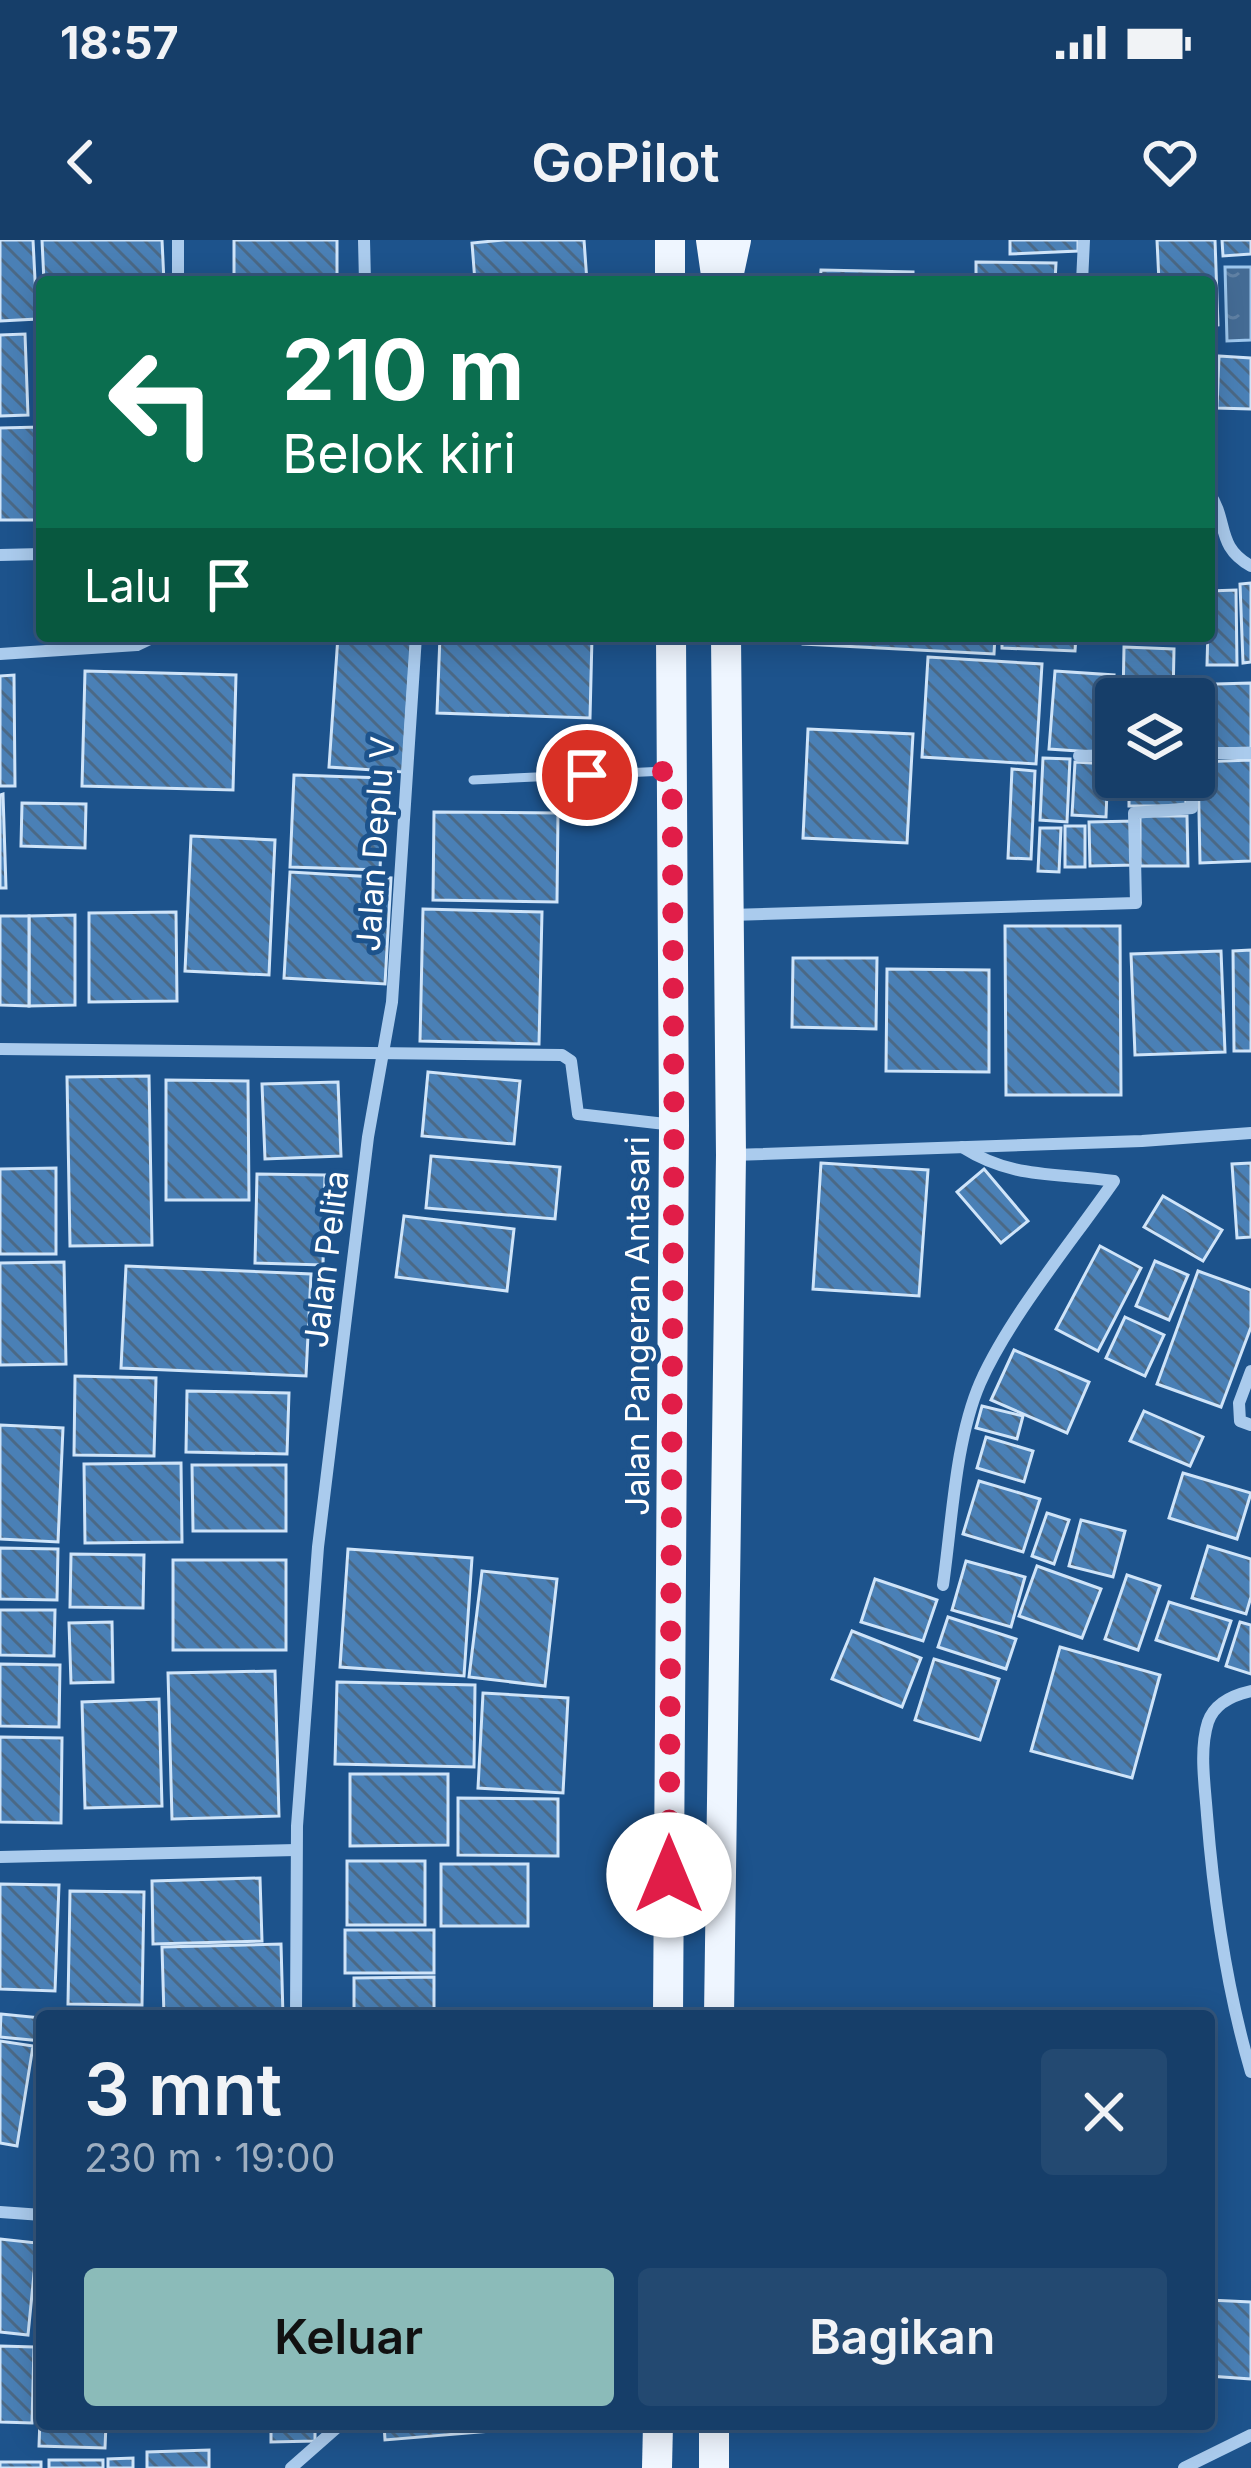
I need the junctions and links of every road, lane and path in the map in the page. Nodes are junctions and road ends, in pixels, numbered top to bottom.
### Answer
1 (178, 240) edge
2 (364, 240) edge
3 (670, 240) edge
4 (711, 240) edge
5 (736, 240) edge
6 (1084, 240) edge
7 (178, 276) edge
8 (365, 276) edge
9 (670, 276) edge
10 (716, 276) edge
11 (728, 276) edge
12 (1082, 276) edge
13 (1215, 502) edge
14 (36, 554) edge
15 (0, 555) edge
16 (1251, 566) edge
17 (143, 642) edge
18 (416, 642) edge
19 (671, 642) edge
20 (726, 642) edge
21 (0, 653) edge
22 (1251, 753) edge
23 (1215, 754) edge
24 (1079, 756) dead end
25 (1095, 756) edge
26 (672, 771) junction
27 (473, 780) dead end
28 (1192, 798) edge
29 (729, 915) junction
30 (0, 1049) edge
31 (382, 1055) junction
32 (674, 1125) junction
33 (1251, 1133) edge
34 (962, 1147) junction
35 (731, 1155) junction
36 (1251, 1371) edge
37 (1251, 1426) edge
38 (944, 1585) dead end
39 (1251, 1691) edge
40 (296, 1850) junction
41 (0, 1857) edge
42 (296, 2010) edge
43 (668, 2010) edge
44 (719, 2010) edge
45 (1251, 2072) edge
46 (0, 2212) edge
47 (36, 2215) edge
48 (334, 2430) edge
49 (658, 2430) edge
50 (715, 2430) edge
51 (1251, 2435) edge
52 (291, 2468) edge
53 (657, 2468) edge
54 (714, 2468) edge
55 (1184, 2468) edge

1 - 7 street
2 - 8 street
3 - 9 main road
4 - 10 main road
5 - 11 main road
6 - 12 street
13 - 16 street
14 - 15 street
17 - 21 street
18 - 31 street, Jalan Deplu V
19 - 26 main road, Jalan Pangeran Antasari
20 - 29 main road
22 - 23 street
24 - 25 street
26 - 27 lane
26 - 32 main road, Jalan Pangeran Antasari
28 - 29 street
29 - 35 main road
30 - 31 street
31 - 32 street
31 - 40 street, Jalan Pelita
32 - 43 main road, Jalan Pangeran Antasari
33 - 34 street
34 - 35 street
34 - 38 street
35 - 44 main road
36 - 37 street
39 - 45 street
40 - 41 street
40 - 42 street, Jalan Pelita
46 - 47 street
48 - 52 street
49 - 53 main road
50 - 54 main road
51 - 55 street

